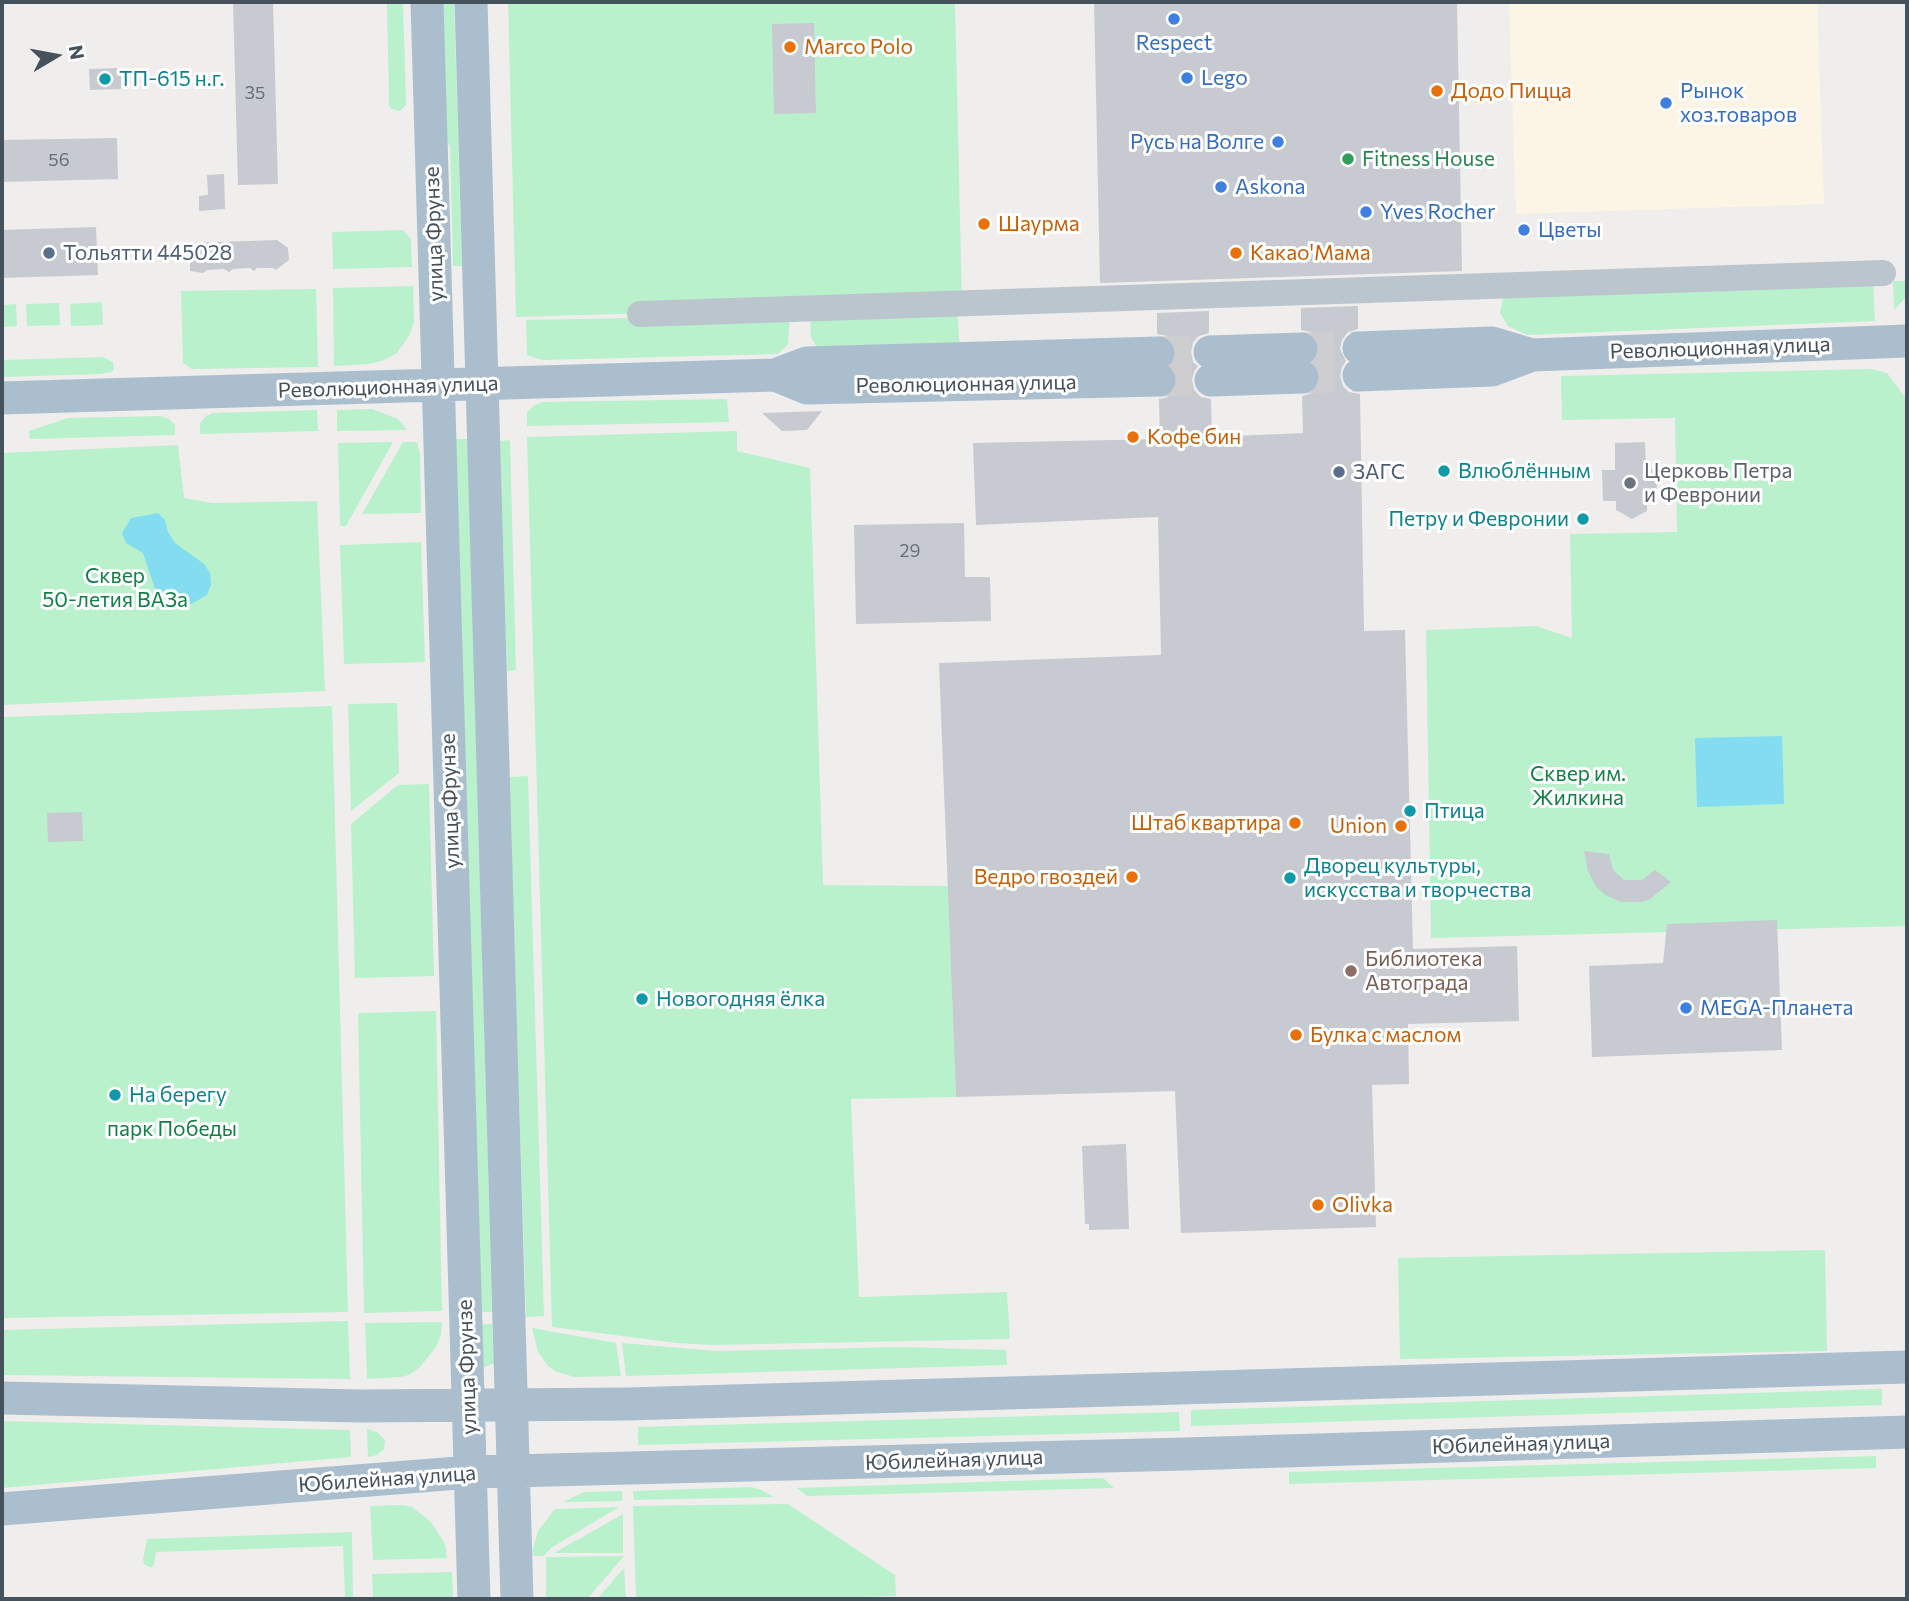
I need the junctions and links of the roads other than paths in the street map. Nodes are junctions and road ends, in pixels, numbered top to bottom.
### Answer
1 (427, 2) edge
2 (471, 2) edge
3 (1882, 273) dead end
4 (640, 314) dead end
5 (1907, 341) edge
6 (1359, 361) tunnel mouth
7 (1302, 363) tunnel mouth
8 (1210, 366) tunnel mouth
9 (1158, 367) tunnel mouth
10 (483, 384) junction
11 (438, 386) junction
12 (2, 398) edge
13 (1907, 1367) edge
14 (2, 1398) edge
15 (468, 1405) junction
16 (512, 1405) junction
17 (1907, 1432) edge
18 (513, 1471) junction
19 (471, 1472) junction
20 (2, 1509) edge
21 (474, 1599) edge
22 (517, 1599) edge

1 - 11 main road, улица Фрунзе
2 - 10 main road, улица Фрунзе
3 - 4 street
5 - 6 main road, Революционная улица
7 - 8 main road
9 - 10 main road, Революционная улица
10 - 11 main road, Революционная улица
10 - 16 main road, улица Фрунзе
11 - 12 main road, Революционная улица
11 - 15 main road, улица Фрунзе
13 - 16 main road
14 - 15 main road
15 - 16 main road
15 - 19 main road, улица Фрунзе
16 - 18 main road, улица Фрунзе
17 - 18 main road, Юбилейная улица
18 - 19 main road, Юбилейная улица
18 - 22 main road, улица Фрунзе
19 - 20 main road, Юбилейная улица
19 - 21 main road, улица Фрунзе

